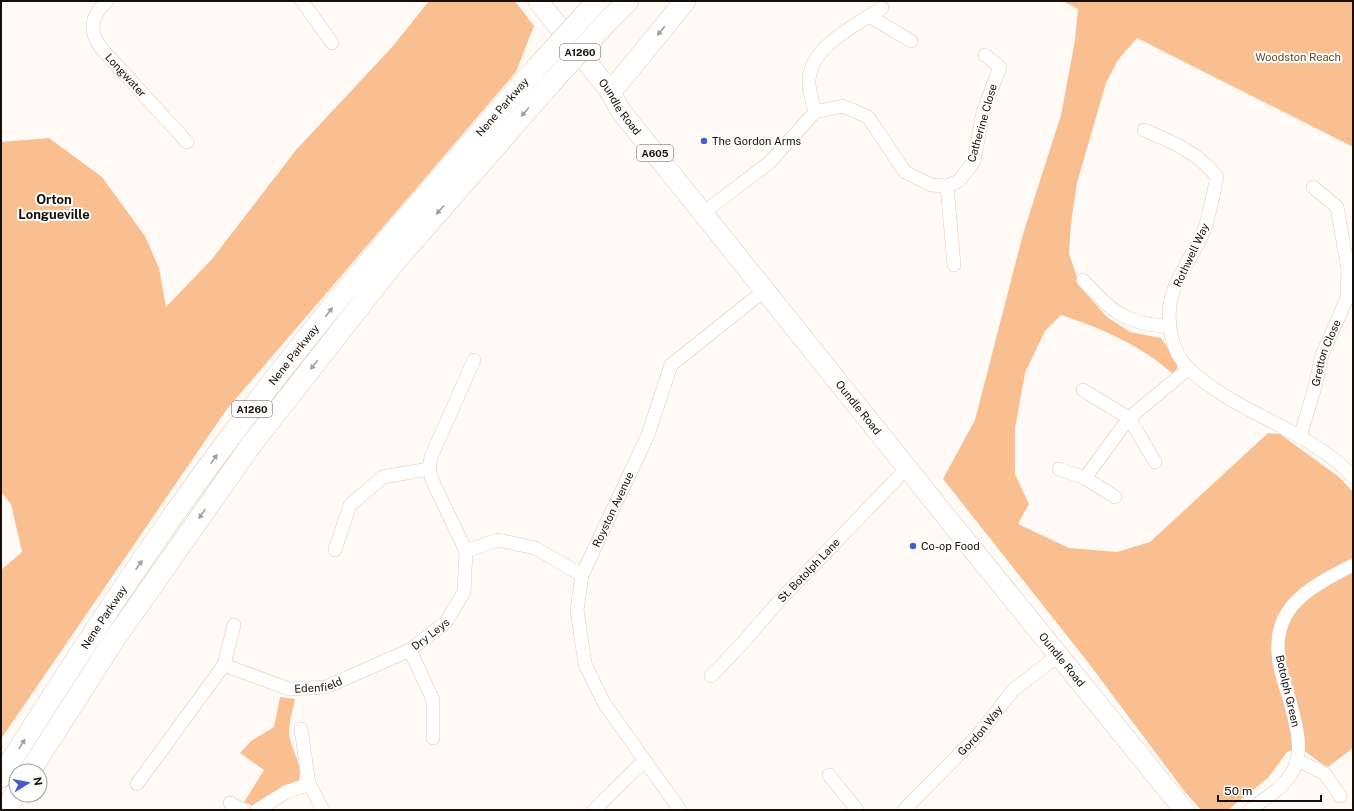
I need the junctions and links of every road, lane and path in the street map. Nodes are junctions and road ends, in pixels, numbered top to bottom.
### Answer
1 (107, 1) edge
2 (302, 1) edge
3 (538, 1) edge
4 (628, 1) edge
5 (685, 1) edge
6 (596, 4) edge
7 (882, 8) dead end
8 (869, 16) junction
9 (911, 41) dead end
10 (332, 43) dead end
11 (985, 55) dead end
12 (610, 91) junction
13 (815, 112) junction
14 (1144, 130) dead end
15 (187, 142) dead end
16 (947, 186) junction
17 (1313, 187) dead end
18 (703, 213) junction
19 (954, 265) dead end
20 (1350, 270) edge
21 (1083, 280) dead end
22 (764, 290) junction
23 (1168, 326) junction
24 (474, 360) dead end
25 (1188, 369) junction
26 (1083, 390) dead end
27 (1129, 418) junction
28 (1300, 437) junction
29 (1155, 462) dead end
30 (908, 467) junction
31 (429, 469) junction
32 (1059, 469) dead end
33 (1353, 477) edge
34 (1085, 478) junction
35 (1115, 497) dead end
36 (335, 550) dead end
37 (466, 551) junction
38 (1353, 565) edge
39 (582, 575) junction
40 (234, 625) dead end
41 (410, 650) junction
42 (1059, 655) junction
43 (224, 665) junction
44 (711, 676) dead end
45 (301, 729) dead end
46 (432, 738) dead end
47 (1297, 760) junction
48 (644, 761) junction
49 (35, 763) edge
50 (830, 775) dead end
51 (1, 777) edge
52 (137, 784) dead end
53 (309, 784) junction
54 (1340, 796) dead end
55 (230, 803) dead end
56 (243, 810) edge
57 (257, 810) edge
58 (323, 810) edge
59 (594, 810) edge
60 (680, 810) edge
61 (857, 810) edge
62 (904, 810) edge
63 (1184, 810) edge
64 (1250, 810) edge

1 - 15 street, Longwater
2 - 10 street
3 - 12 main road, Oundle Road / A605
4 -> 49 highway, Nene Parkway / A1260, bridge
5 -> 12 highway
51 -> 6 highway, Nene Parkway / A1260, bridge
7 - 8 street
8 - 9 street
8 - 13 street
11 - 16 street, Catherine Close
12 - 18 main road, Oundle Road / A605
13 - 16 street
13 - 18 street
14 - 23 street, Rothwell Way
16 - 19 street
17 - 20 street, Gretton Close
18 - 22 main road, Oundle Road / A605
20 - 28 street, Gretton Close
21 - 23 street
22 - 30 main road, Oundle Road / A605
22 - 39 street, Royston Avenue
23 - 25 street, Rothwell Way
24 - 31 street
25 - 27 street
25 - 28 street, Rothwell Way
26 - 27 street
27 - 29 street
27 - 34 street
28 - 33 street, Rothwell Way
30 - 42 main road, Oundle Road / A605
30 - 44 street, St. Botolph Lane
31 - 36 street
31 - 37 street, Dry Leys
32 - 34 street
34 - 35 street
37 - 39 street
37 - 41 street, Dry Leys
38 - 47 street, Botolph Green
39 - 48 street, Royston Avenue
40 - 43 street
41 - 43 street, Edenfield
41 - 46 street, Dry Leys
42 - 62 street, Gordon Way
42 - 63 main road, Oundle Road / A605
43 - 52 street
45 - 53 street
47 - 54 street
47 - 64 street, Botolph Green
48 - 59 street
48 - 60 street, Royston Avenue
50 - 61 street
53 - 57 street
53 - 58 street
55 - 56 street

